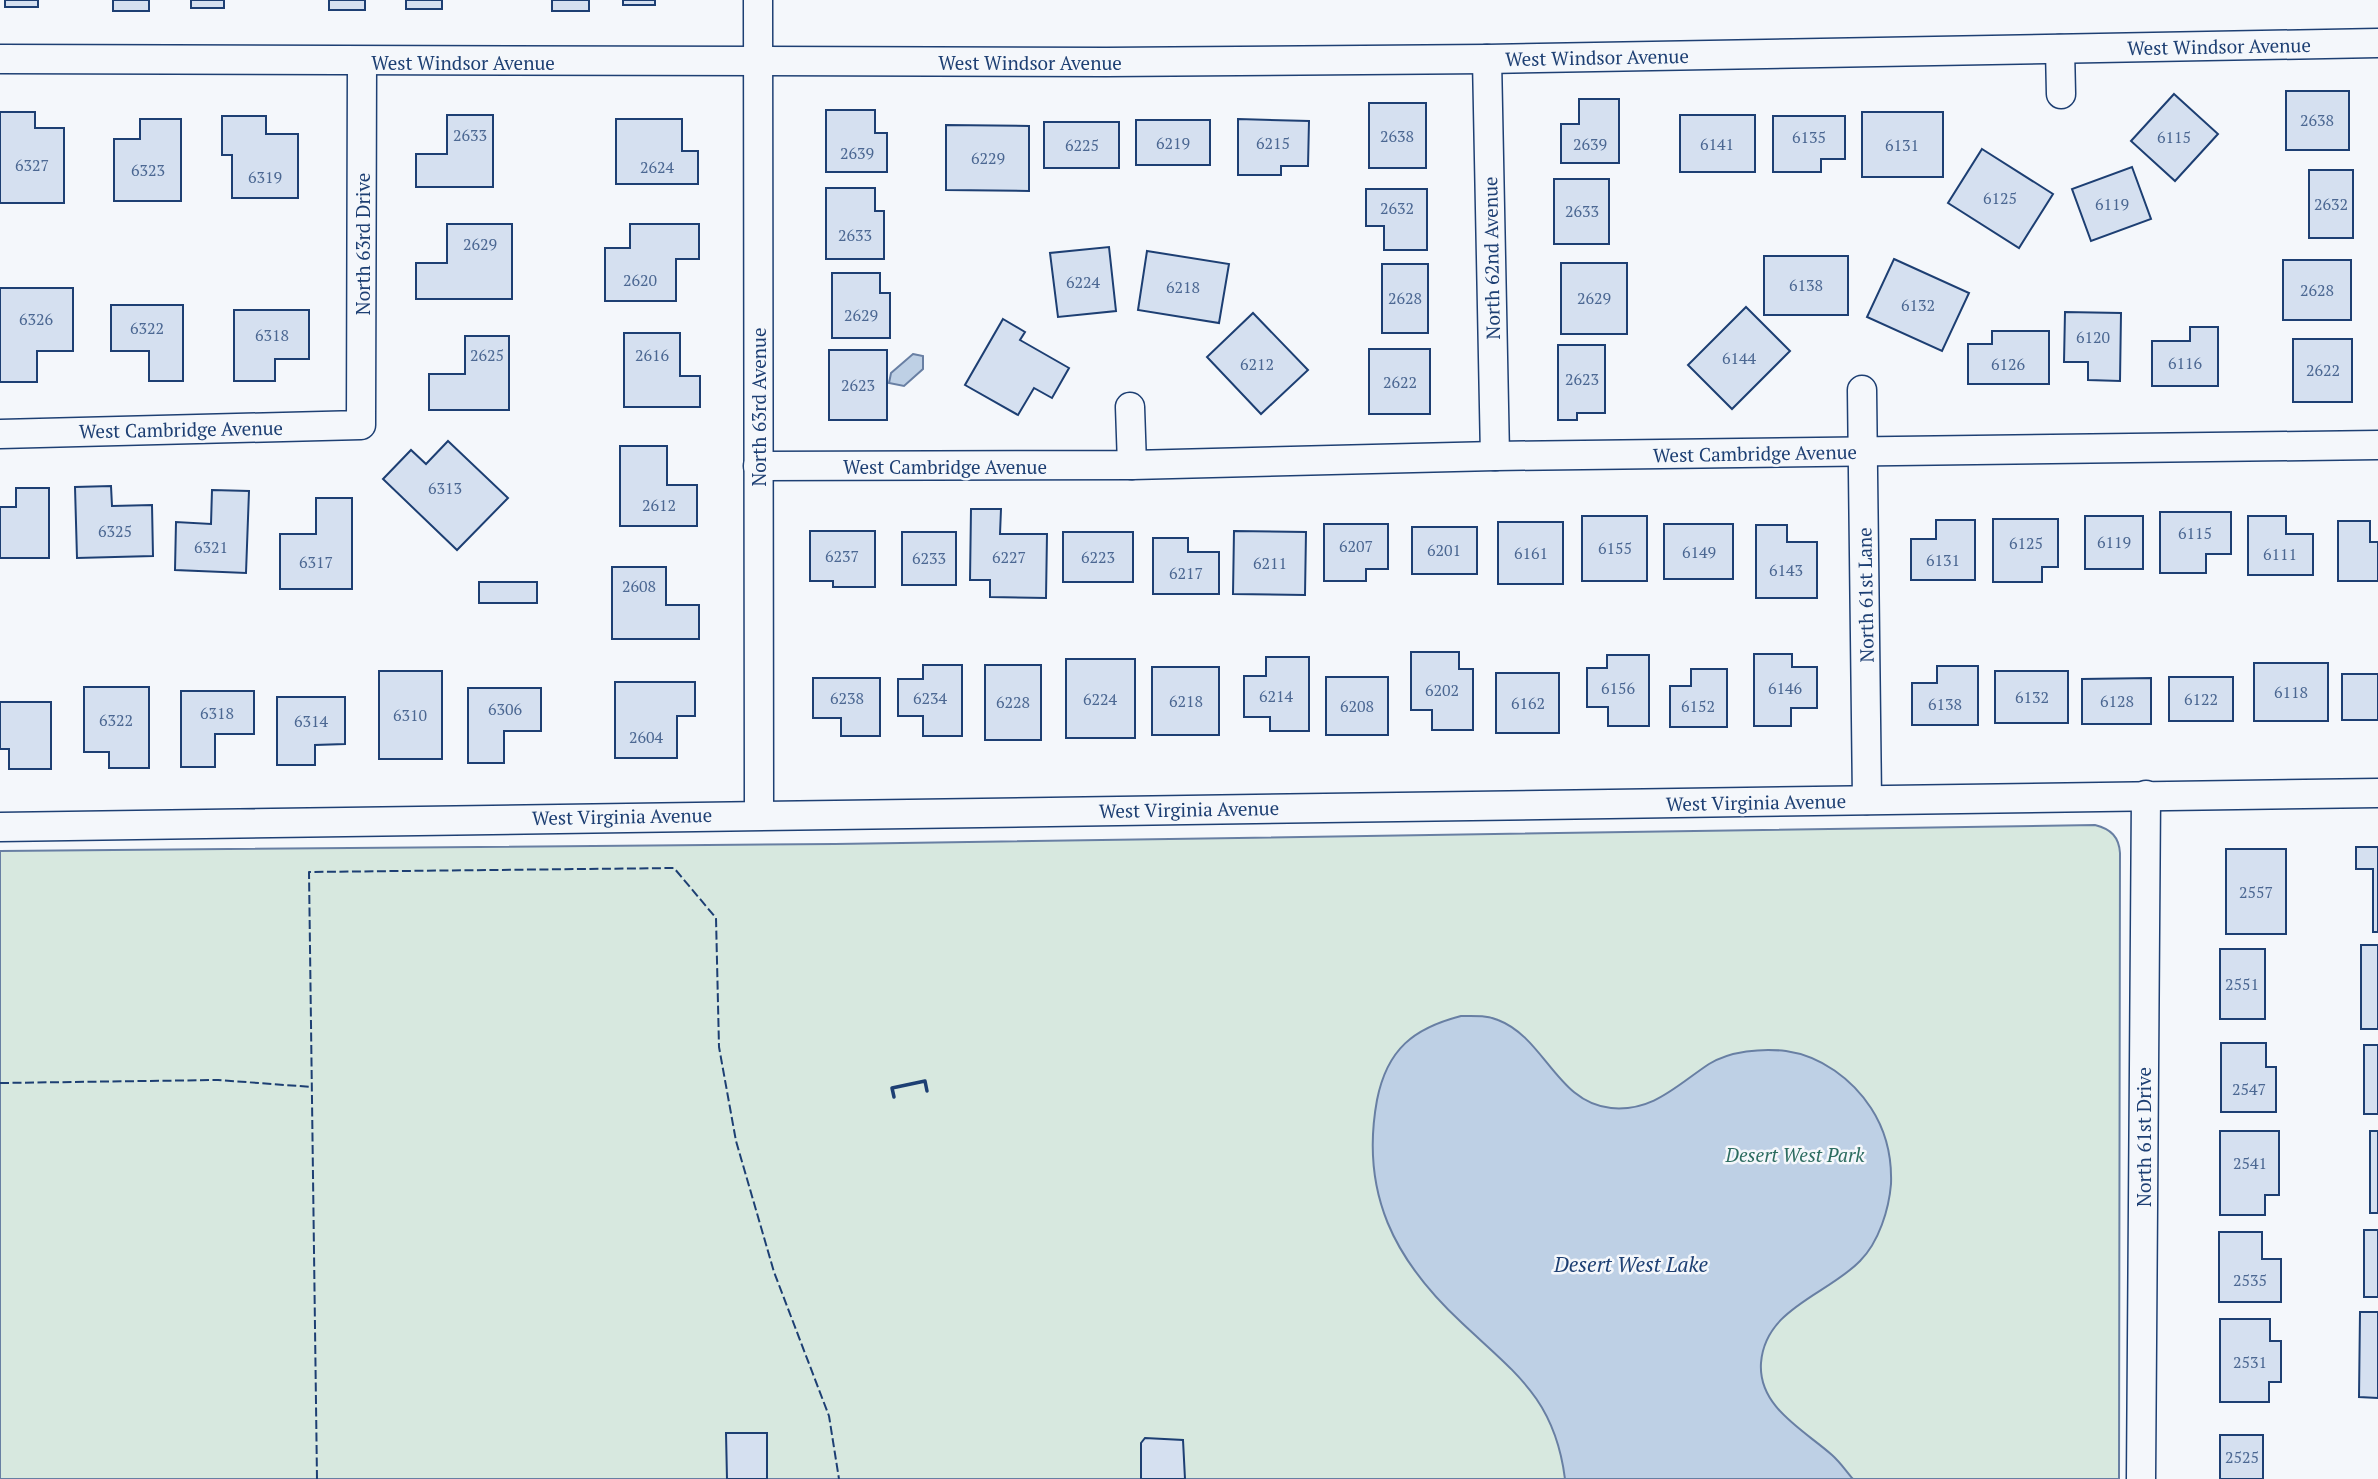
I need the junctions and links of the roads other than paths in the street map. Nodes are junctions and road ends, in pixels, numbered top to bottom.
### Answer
1 (758, 0) edge
2 (2378, 43) edge
3 (2060, 49) junction
4 (0, 59) edge
5 (1486, 59) junction
6 (362, 62) junction
7 (759, 62) junction
8 (2061, 94) dead end
9 (1862, 390) dead end
10 (1130, 407) dead end
11 (361, 425) joint
12 (0, 433) edge
13 (2378, 445) edge
14 (1863, 452) junction
15 (1494, 456) junction
16 (1132, 465) junction
17 (758, 466) junction
18 (2378, 793) edge
19 (2146, 795) junction
20 (1867, 800) junction
21 (759, 814) junction
22 (0, 827) edge
23 (2141, 1479) edge

1 - 7 street, North 63rd Avenue
2 - 3 street, West Windsor Avenue
3 - 5 street, West Windsor Avenue
3 - 8 street
4 - 6 street, West Windsor Avenue
5 - 7 street, West Windsor Avenue
5 - 15 street, North 62nd Avenue
6 - 7 street, West Windsor Avenue
6 - 11 street, North 63rd Drive
7 - 17 street, North 63rd Avenue
9 - 14 street, North 61st Lane
10 - 16 street
11 - 12 street, West Cambridge Avenue
13 - 14 street, West Cambridge Avenue
14 - 15 street, West Cambridge Avenue
14 - 20 street, North 61st Lane
15 - 16 street, West Cambridge Avenue
16 - 17 street, West Cambridge Avenue
17 - 21 street, North 63rd Avenue
18 - 19 street, West Virginia Avenue
19 - 20 street, West Virginia Avenue
19 - 23 street, North 61st Drive
20 - 21 street, West Virginia Avenue
21 - 22 street, West Virginia Avenue

